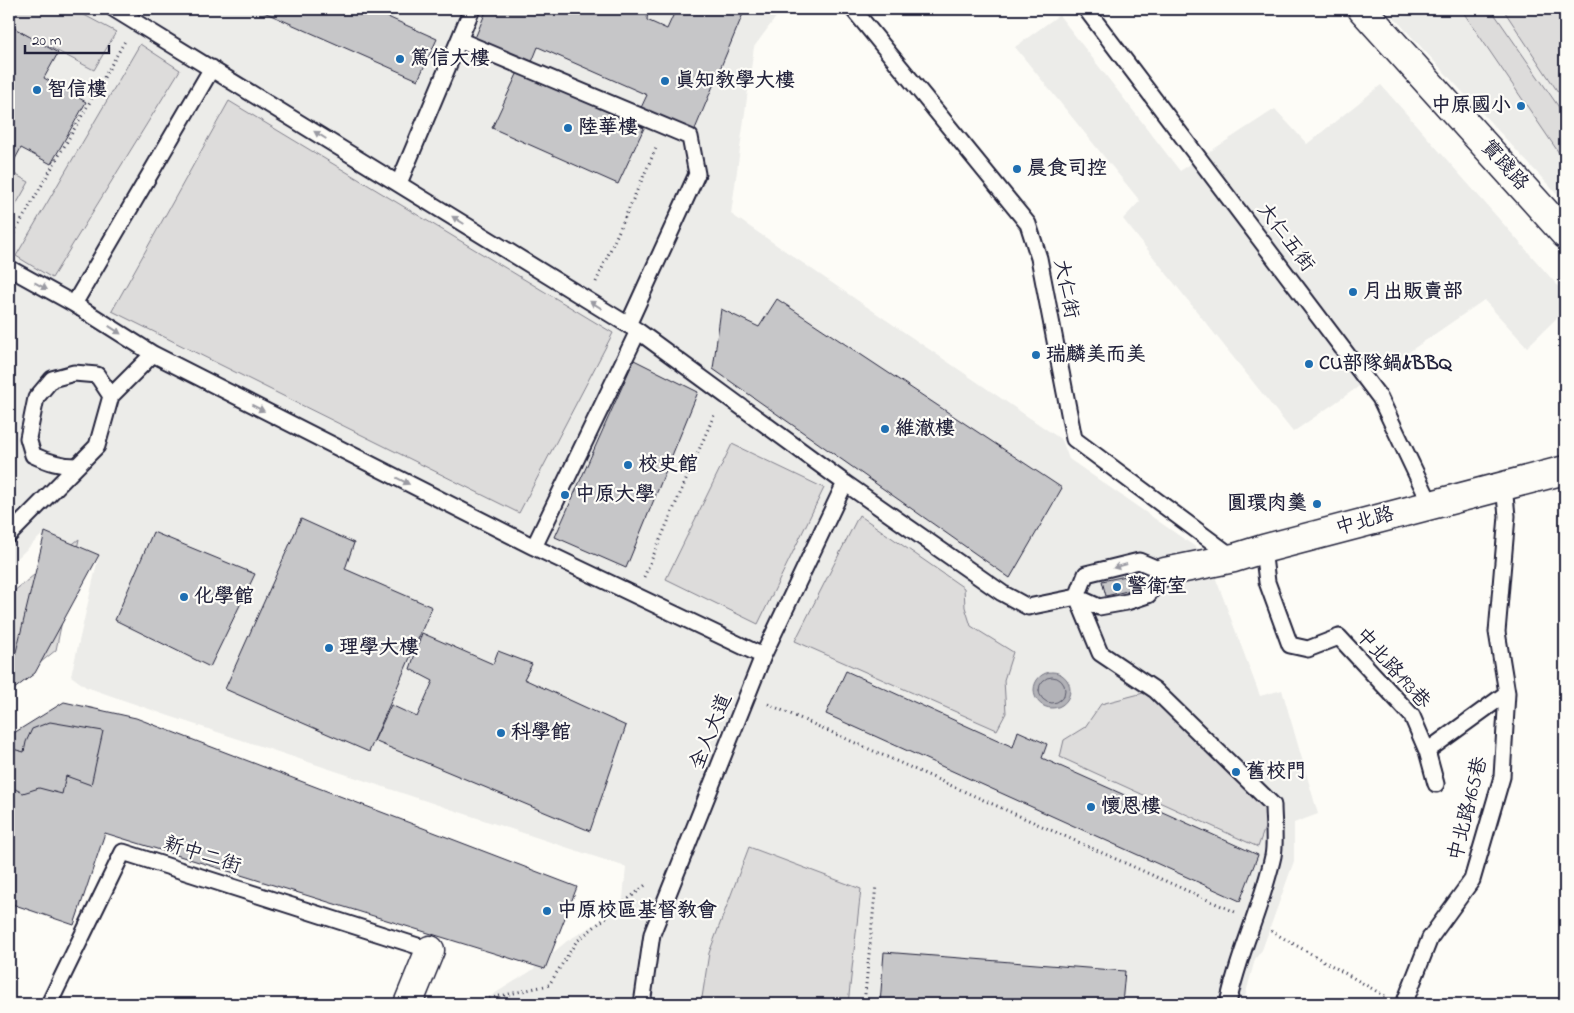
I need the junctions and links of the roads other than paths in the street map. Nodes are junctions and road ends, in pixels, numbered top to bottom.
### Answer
1 (114, 9) edge
2 (472, 9) edge
3 (1086, 9) edge
4 (1362, 9) edge
5 (858, 10) edge
6 (459, 40) junction
7 (212, 68) junction
8 (399, 183) junction
9 (1565, 234) edge
10 (9, 268) edge
11 (74, 304) junction
12 (633, 328) junction
13 (153, 354) junction
14 (111, 396) junction
15 (76, 466) junction
16 (1565, 470) edge
17 (846, 483) junction
18 (1504, 486) junction
19 (1431, 505) junction
20 (9, 534) edge
21 (534, 547) junction
22 (1263, 549) junction
23 (1234, 558) junction
24 (1165, 572) junction
25 (1077, 597) junction
26 (763, 656) junction
27 (1507, 693) junction
28 (1427, 751) junction
29 (1436, 784) dead end
30 (430, 950) joint
31 (1397, 1002) edge
32 (49, 1004) edge
33 (408, 1004) edge
34 (642, 1004) edge
35 (1228, 1004) edge

1 - 7 lane
2 - 6 lane
3 - 19 lane, 大仁五街
4 - 9 street, 實踐路
5 - 23 lane, 大仁街
6 - 8 lane
6 - 12 lane
8 -> 7 lane
7 - 11 lane
12 -> 8 lane
10 -> 11 lane
11 -> 13 lane
12 - 17 lane
12 - 21 lane
13 - 14 lane
13 -> 21 lane
14 - 15 lane
14 - 15 lane
15 - 20 lane
16 - 18 street, 中北路
17 - 25 lane
17 - 26 lane, 全人大道
18 - 19 street, 中北路
18 - 27 lane, 中北路165巷
19 - 22 street, 中北路
21 - 26 lane
22 - 23 street, 中北路
22 - 28 lane, 中北路193巷
23 - 24 street, 中北路
24 - 25 lane
24 -> 25 lane
25 - 35 lane
26 - 34 lane, 全人大道
27 - 28 lane
27 - 31 lane, 中北路165巷
28 - 29 lane, 中北路193巷
30 - 32 lane, 新中二街
30 - 33 street

